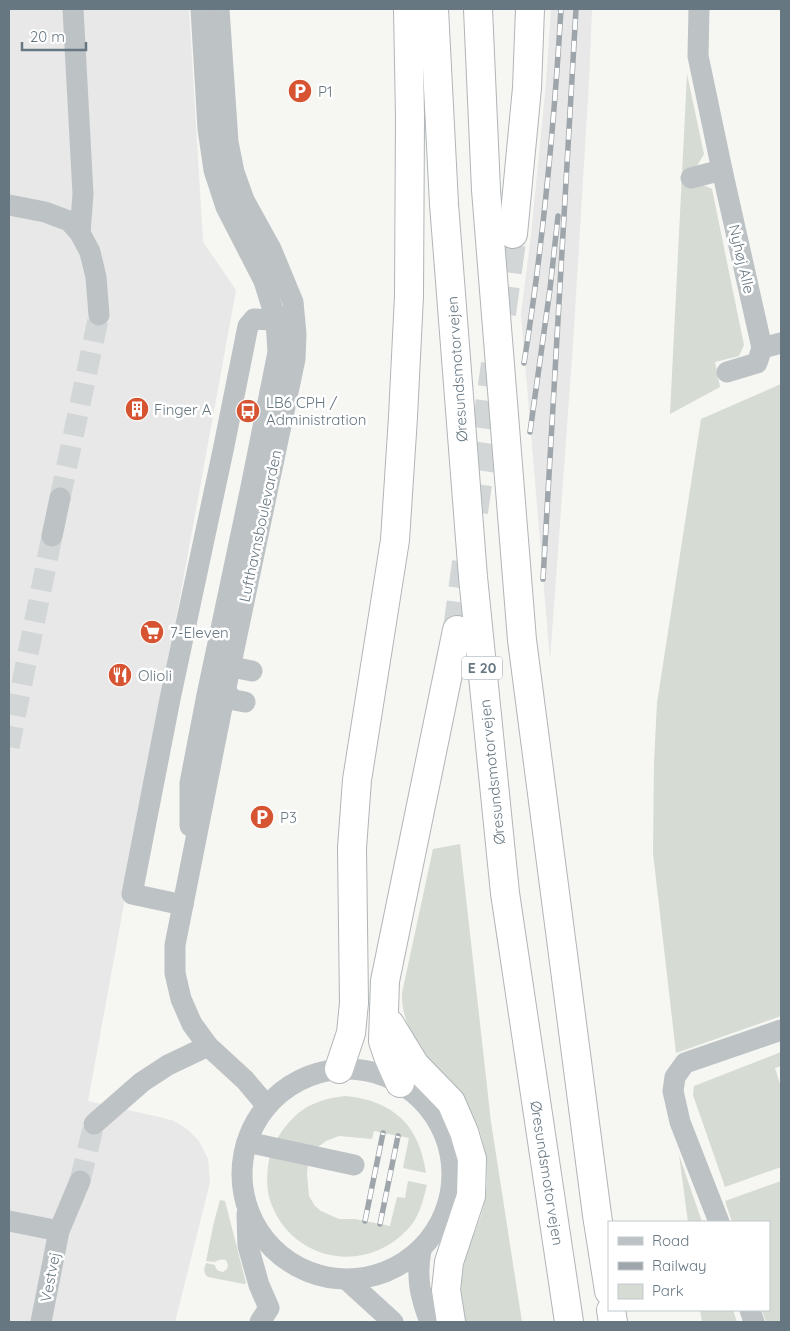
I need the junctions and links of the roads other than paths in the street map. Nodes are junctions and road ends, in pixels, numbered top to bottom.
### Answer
1 (73, 9) edge
2 (408, 9) edge
3 (434, 9) edge
4 (478, 9) edge
5 (530, 9) edge
6 (699, 9) edge
7 (215, 10) edge
8 (722, 170) junction
9 (691, 178) dead end
10 (9, 205) edge
11 (80, 232) junction
12 (513, 234) tunnel mouth
13 (99, 308) tunnel mouth
14 (286, 321) junction
15 (772, 346) edge
16 (727, 372) dead end
17 (60, 498) tunnel mouth
18 (52, 536) tunnel mouth
19 (457, 630) tunnel mouth
20 (222, 665) junction
21 (252, 671) dead end
22 (228, 695) junction
23 (190, 874) junction
24 (183, 905) junction
25 (384, 1014) junction
26 (781, 1030) edge
27 (208, 1046) junction
28 (339, 1069) junction
29 (400, 1083) junction
30 (267, 1106) junction
31 (94, 1124) tunnel mouth
32 (247, 1142) junction
33 (354, 1165) dead end
34 (80, 1181) tunnel mouth
35 (246, 1211) junction
36 (9, 1221) edge
37 (719, 1221) edge
38 (59, 1231) junction
39 (421, 1250) junction
40 (347, 1280) junction
41 (608, 1285) edge
42 (41, 1322) edge
43 (260, 1322) edge
44 (393, 1322) edge
45 (430, 1322) edge
46 (451, 1322) edge
47 (569, 1322) edge

1 - 11 street
2 - 28 highway
3 - 47 highway, Øresundsmotorvejen / E 20
4 - 41 highway, E 20
5 - 12 highway
6 - 8 street, Nyhøj Alle
7 - 14 street, Lufthavnsboulevarden
8 - 9 street
8 - 15 street, Nyhøj Alle
10 - 11 street
11 - 13 street
14 - 20 street, Lufthavnsboulevarden
14 - 24 street
15 - 16 street
17 - 18 street
19 - 25 highway
20 - 21 street
20 - 22 street, Lufthavnsboulevarden
22 - 23 street, Lufthavnsboulevarden
22 - 23 street, Lufthavnsboulevarden
23 - 24 street, Lufthavnsboulevarden
24 - 27 street, Lufthavnsboulevarden
25 - 29 highway
25 - 46 highway
26 - 37 street
27 - 30 street, Lufthavnsboulevarden
27 - 31 street
28 - 29 street
28 - 30 street
29 - 39 street
30 - 32 street
32 - 33 street
32 - 35 street
34 - 38 street, Vestvej
35 - 40 street
35 - 43 street
36 - 38 street, Vestvej
38 - 42 street, Vestvej
39 - 40 street
39 - 45 street
40 - 44 street

